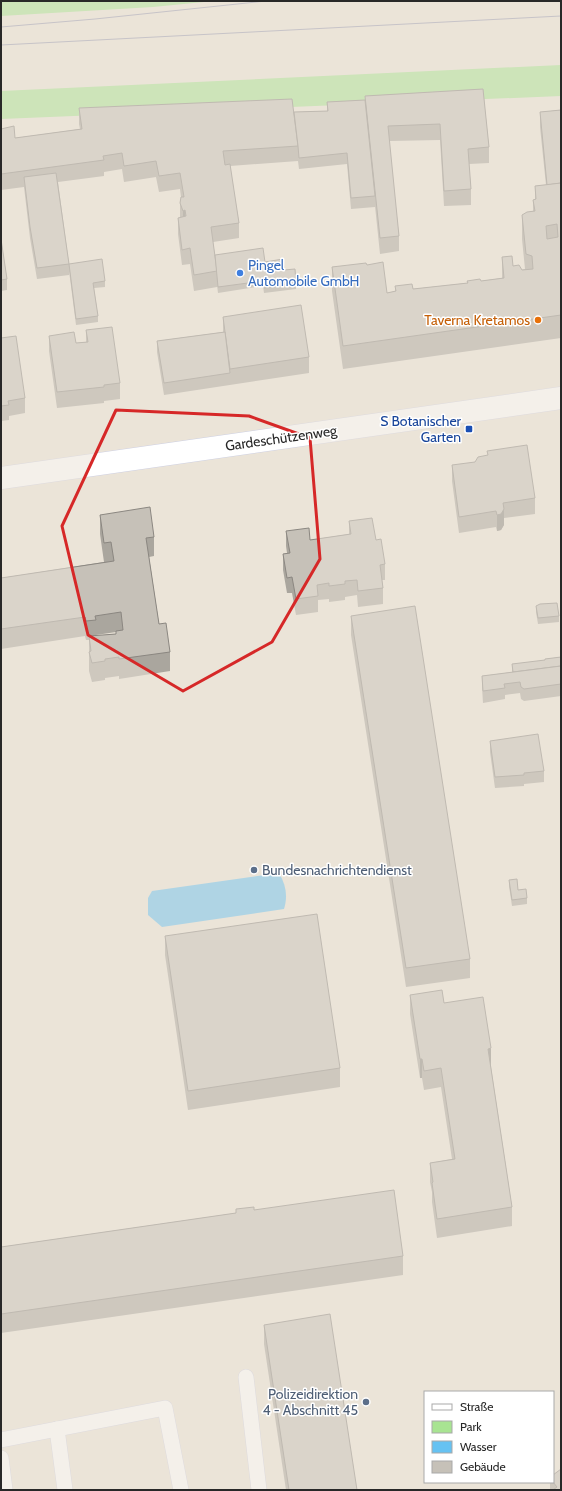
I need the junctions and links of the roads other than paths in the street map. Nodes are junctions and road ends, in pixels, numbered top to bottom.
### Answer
1 (561, 398) edge
2 (1, 478) edge
3 (246, 1377) dead end
4 (57, 1429) junction
5 (1, 1440) edge
6 (1, 1458) edge
7 (6, 1490) edge
8 (65, 1490) edge
9 (181, 1490) edge
10 (259, 1490) edge

1 - 2 street, Gardeschützenweg
3 - 10 lane
4 - 5 lane
4 - 8 lane
4 - 9 lane
6 - 7 lane

